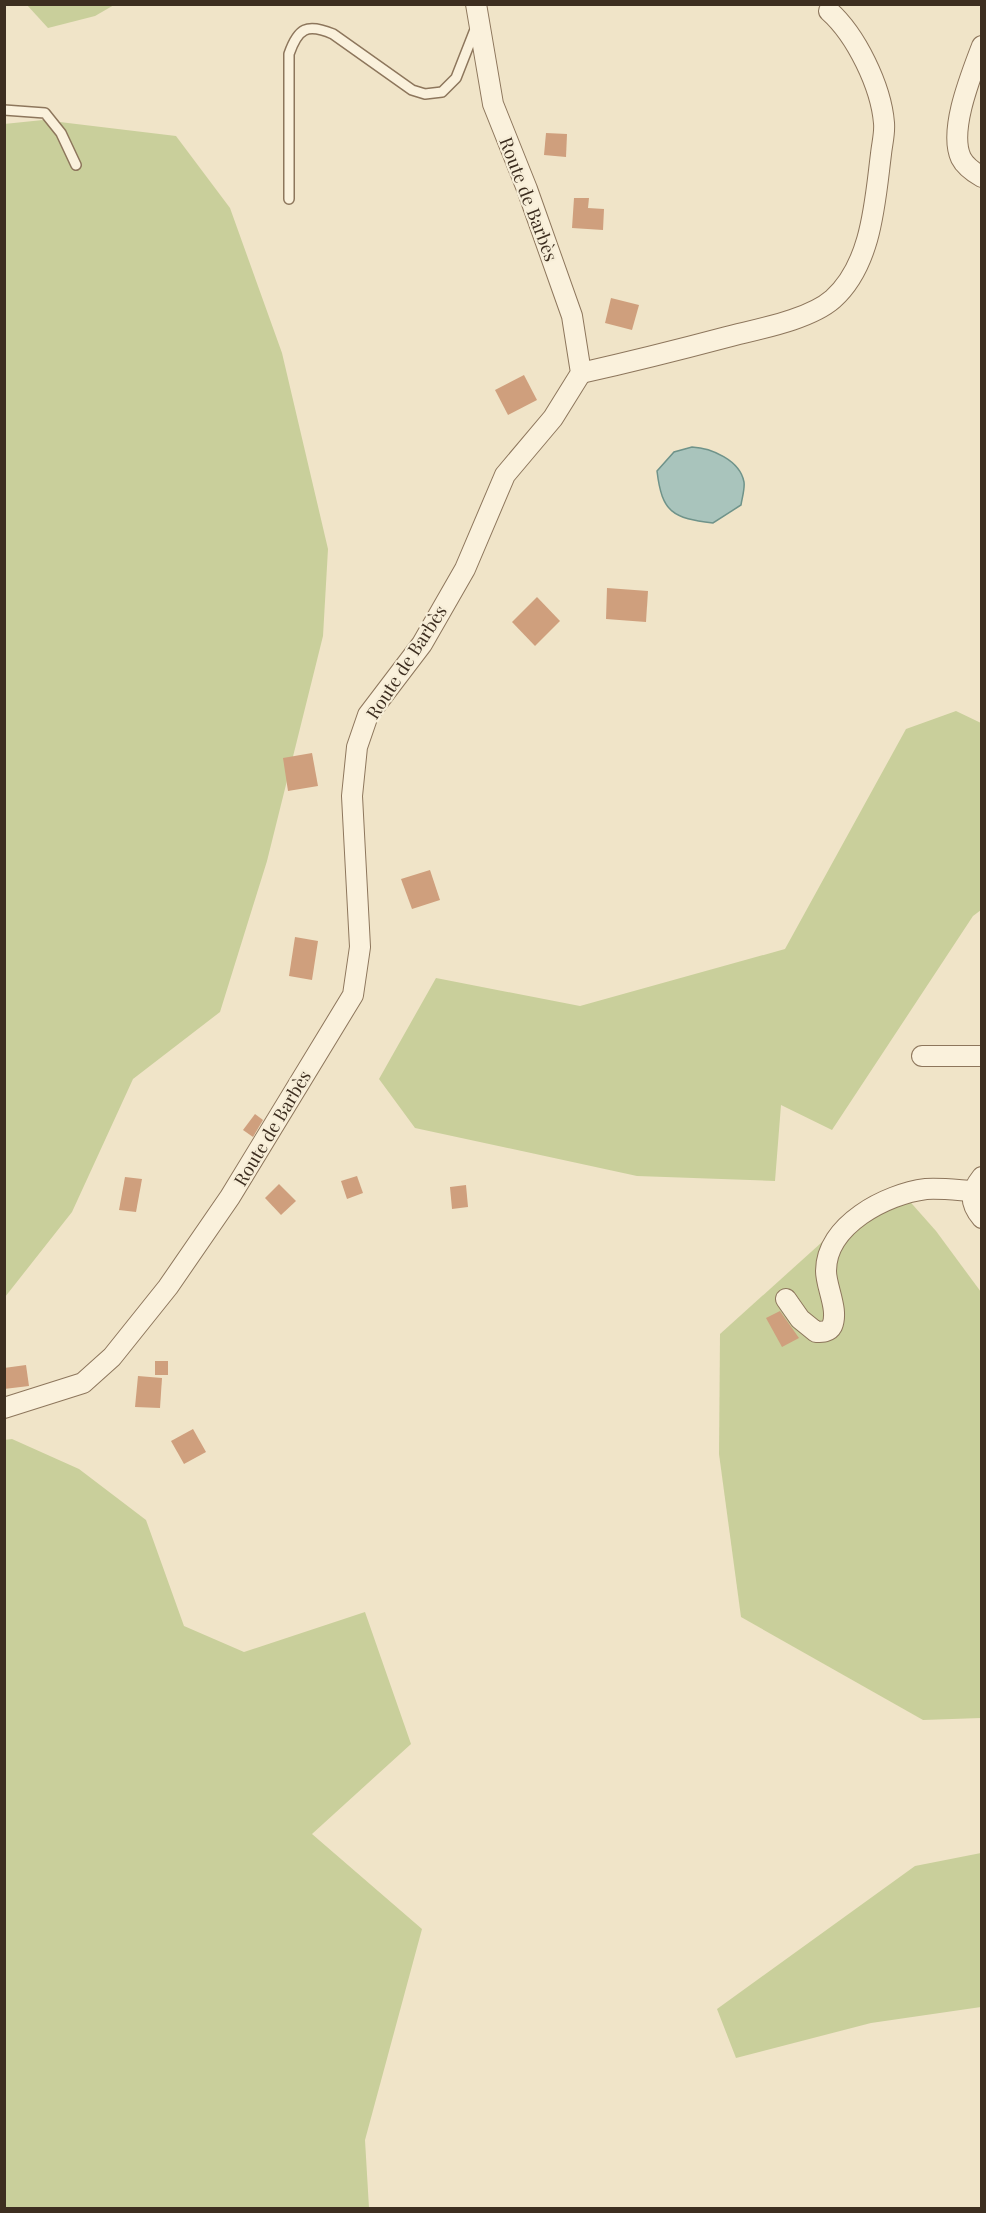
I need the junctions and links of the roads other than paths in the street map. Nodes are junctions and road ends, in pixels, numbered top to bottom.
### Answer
1 (829, 11) dead end
2 (477, 13) edge
3 (981, 46) edge
4 (4, 110) edge
5 (76, 165) dead end
6 (981, 177) edge
7 (289, 199) dead end
8 (581, 373) junction
9 (922, 1056) dead end
10 (981, 1056) edge
11 (977, 1184) edge
12 (981, 1218) edge
13 (786, 1299) dead end
14 (4, 1408) edge

1 - 8 street
2 - 7 lane
2 - 8 street, Route de Barbès
3 - 6 street
4 - 5 lane
8 - 14 street, Route de Barbès
9 - 10 street
11 - 12 street
11 - 13 street

